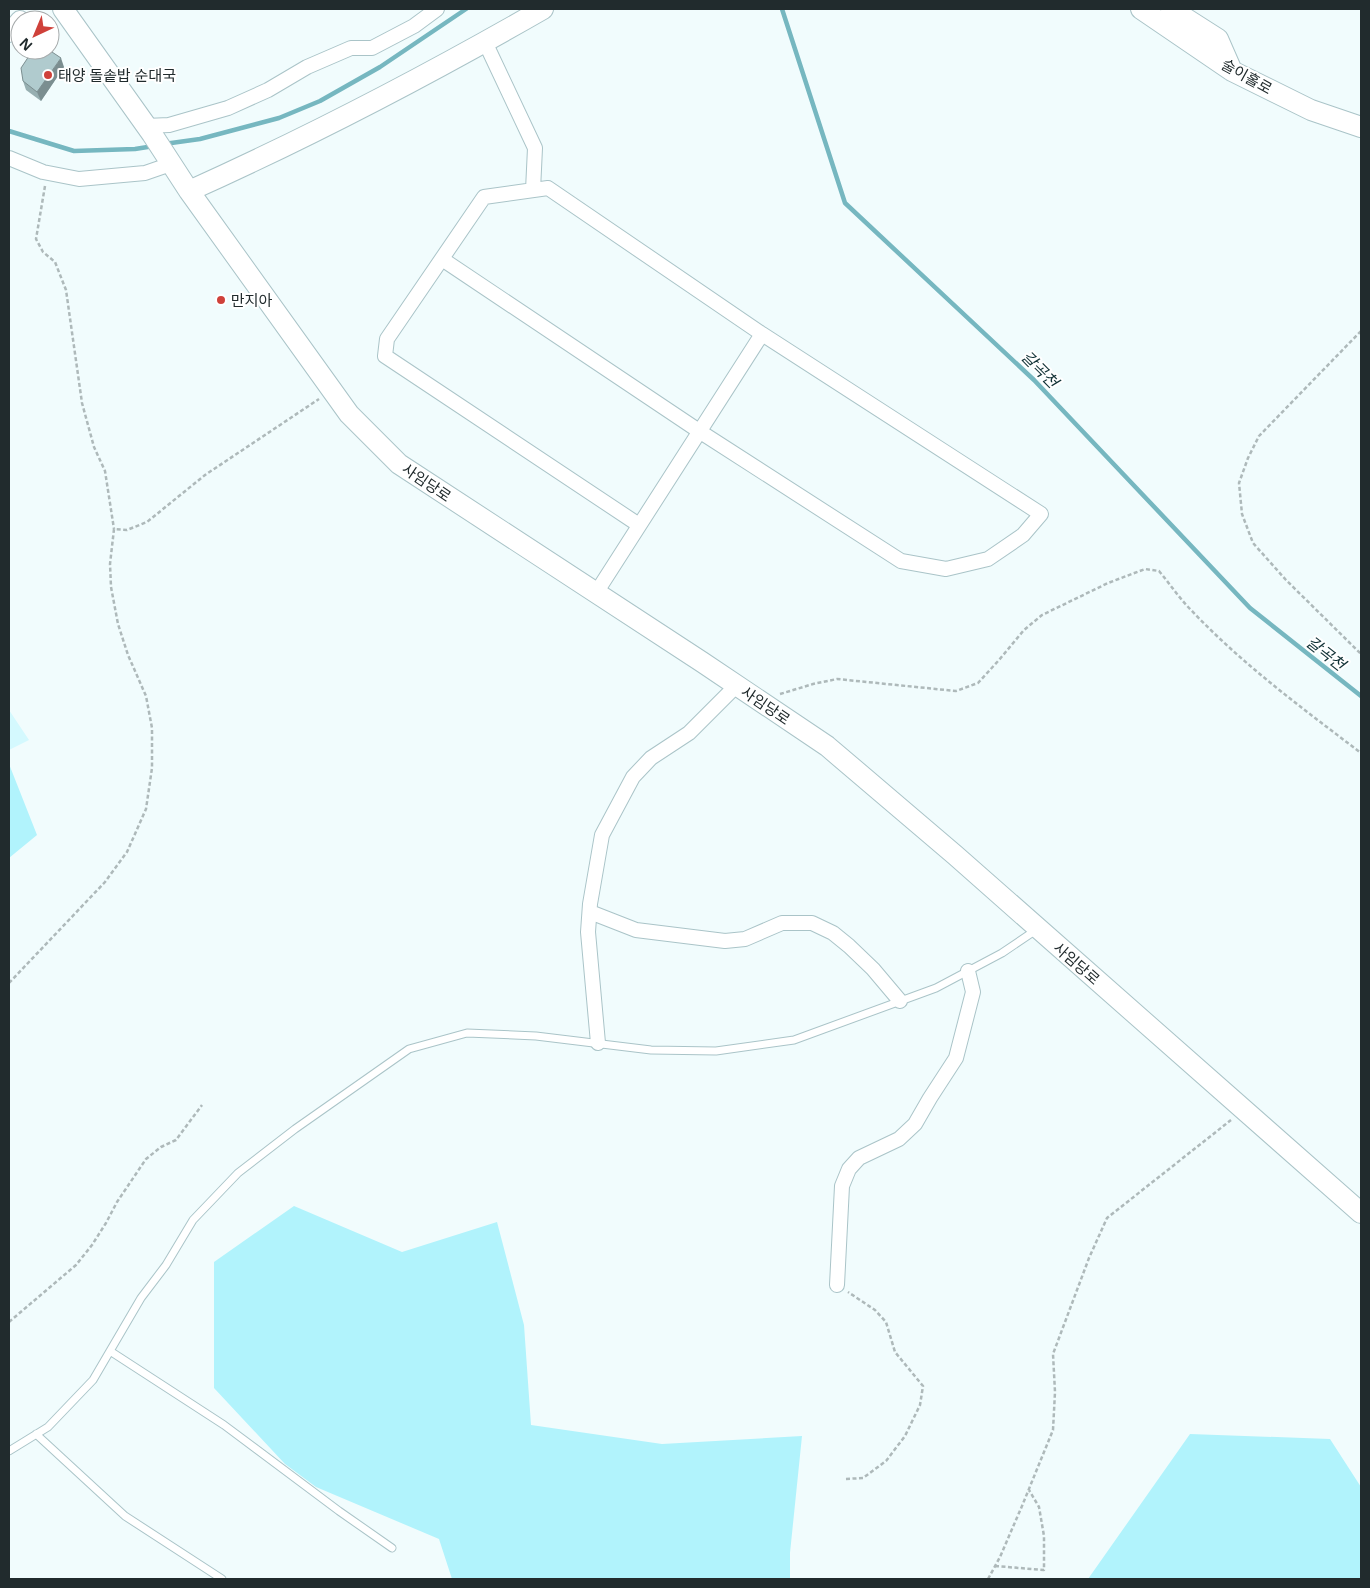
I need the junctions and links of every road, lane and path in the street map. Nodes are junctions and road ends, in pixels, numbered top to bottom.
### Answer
1 (63, 9) edge
2 (437, 9) edge
3 (543, 9) edge
4 (1141, 9) edge
5 (1171, 9) edge
6 (485, 42) junction
7 (1232, 71) junction
8 (1361, 128) edge
9 (149, 130) junction
10 (9, 158) edge
11 (171, 164) junction
12 (47, 172) junction
13 (533, 190) junction
14 (189, 191) junction
15 (442, 259) junction
16 (1361, 331) edge
17 (762, 334) junction
18 (332, 390) junction
19 (699, 431) junction
20 (639, 525) junction
21 (114, 528) junction
22 (596, 593) junction
23 (1361, 654) edge
24 (737, 685) junction
25 (762, 702) junction
26 (1361, 753) edge
27 (590, 912) junction
28 (1038, 928) junction
29 (968, 971) junction
30 (9, 983) edge
31 (900, 1001) junction
32 (598, 1043) junction
33 (202, 1105) dead end
34 (1244, 1110) junction
35 (1361, 1213) edge
36 (836, 1285) joint
37 (9, 1322) edge
38 (110, 1351) junction
39 (36, 1434) junction
40 (9, 1451) edge
41 (846, 1480) dead end
42 (1029, 1490) junction
43 (392, 1548) dead end
44 (995, 1566) junction
45 (222, 1579) edge
46 (988, 1579) edge

1 - 9 main road
2 - 9 street
3 - 6 main road
4 - 7 main road, 술이홀로
5 - 7 main road
6 - 13 street
6 - 14 main road
7 - 8 main road, 술이홀로
9 - 11 main road, 사임당로
10 - 12 street
11 - 12 street
11 - 14 main road, 사임당로
12 - 21 path
13 - 15 street
13 - 17 street
14 - 18 main road, 사임당로
15 - 19 street
15 - 20 street
16 - 23 path
17 - 19 street
17 - 19 street
18 - 21 path
18 - 22 main road, 사임당로
19 - 20 street
20 - 22 street
21 - 30 path
22 - 24 main road, 사임당로
24 - 25 main road, 사임당로
24 - 27 street
25 - 26 path
25 - 28 main road, 사임당로
27 - 31 street
27 - 32 street
28 - 29 lane
28 - 34 main road, 사임당로
29 - 31 lane
29 - 36 street
31 - 32 lane
32 - 38 lane
33 - 37 path
34 - 35 main road, 사임당로
34 - 42 path
36 - 41 path
38 - 39 lane
38 - 43 lane
39 - 40 lane
39 - 45 lane
42 - 44 path
42 - 44 path
44 - 46 path

